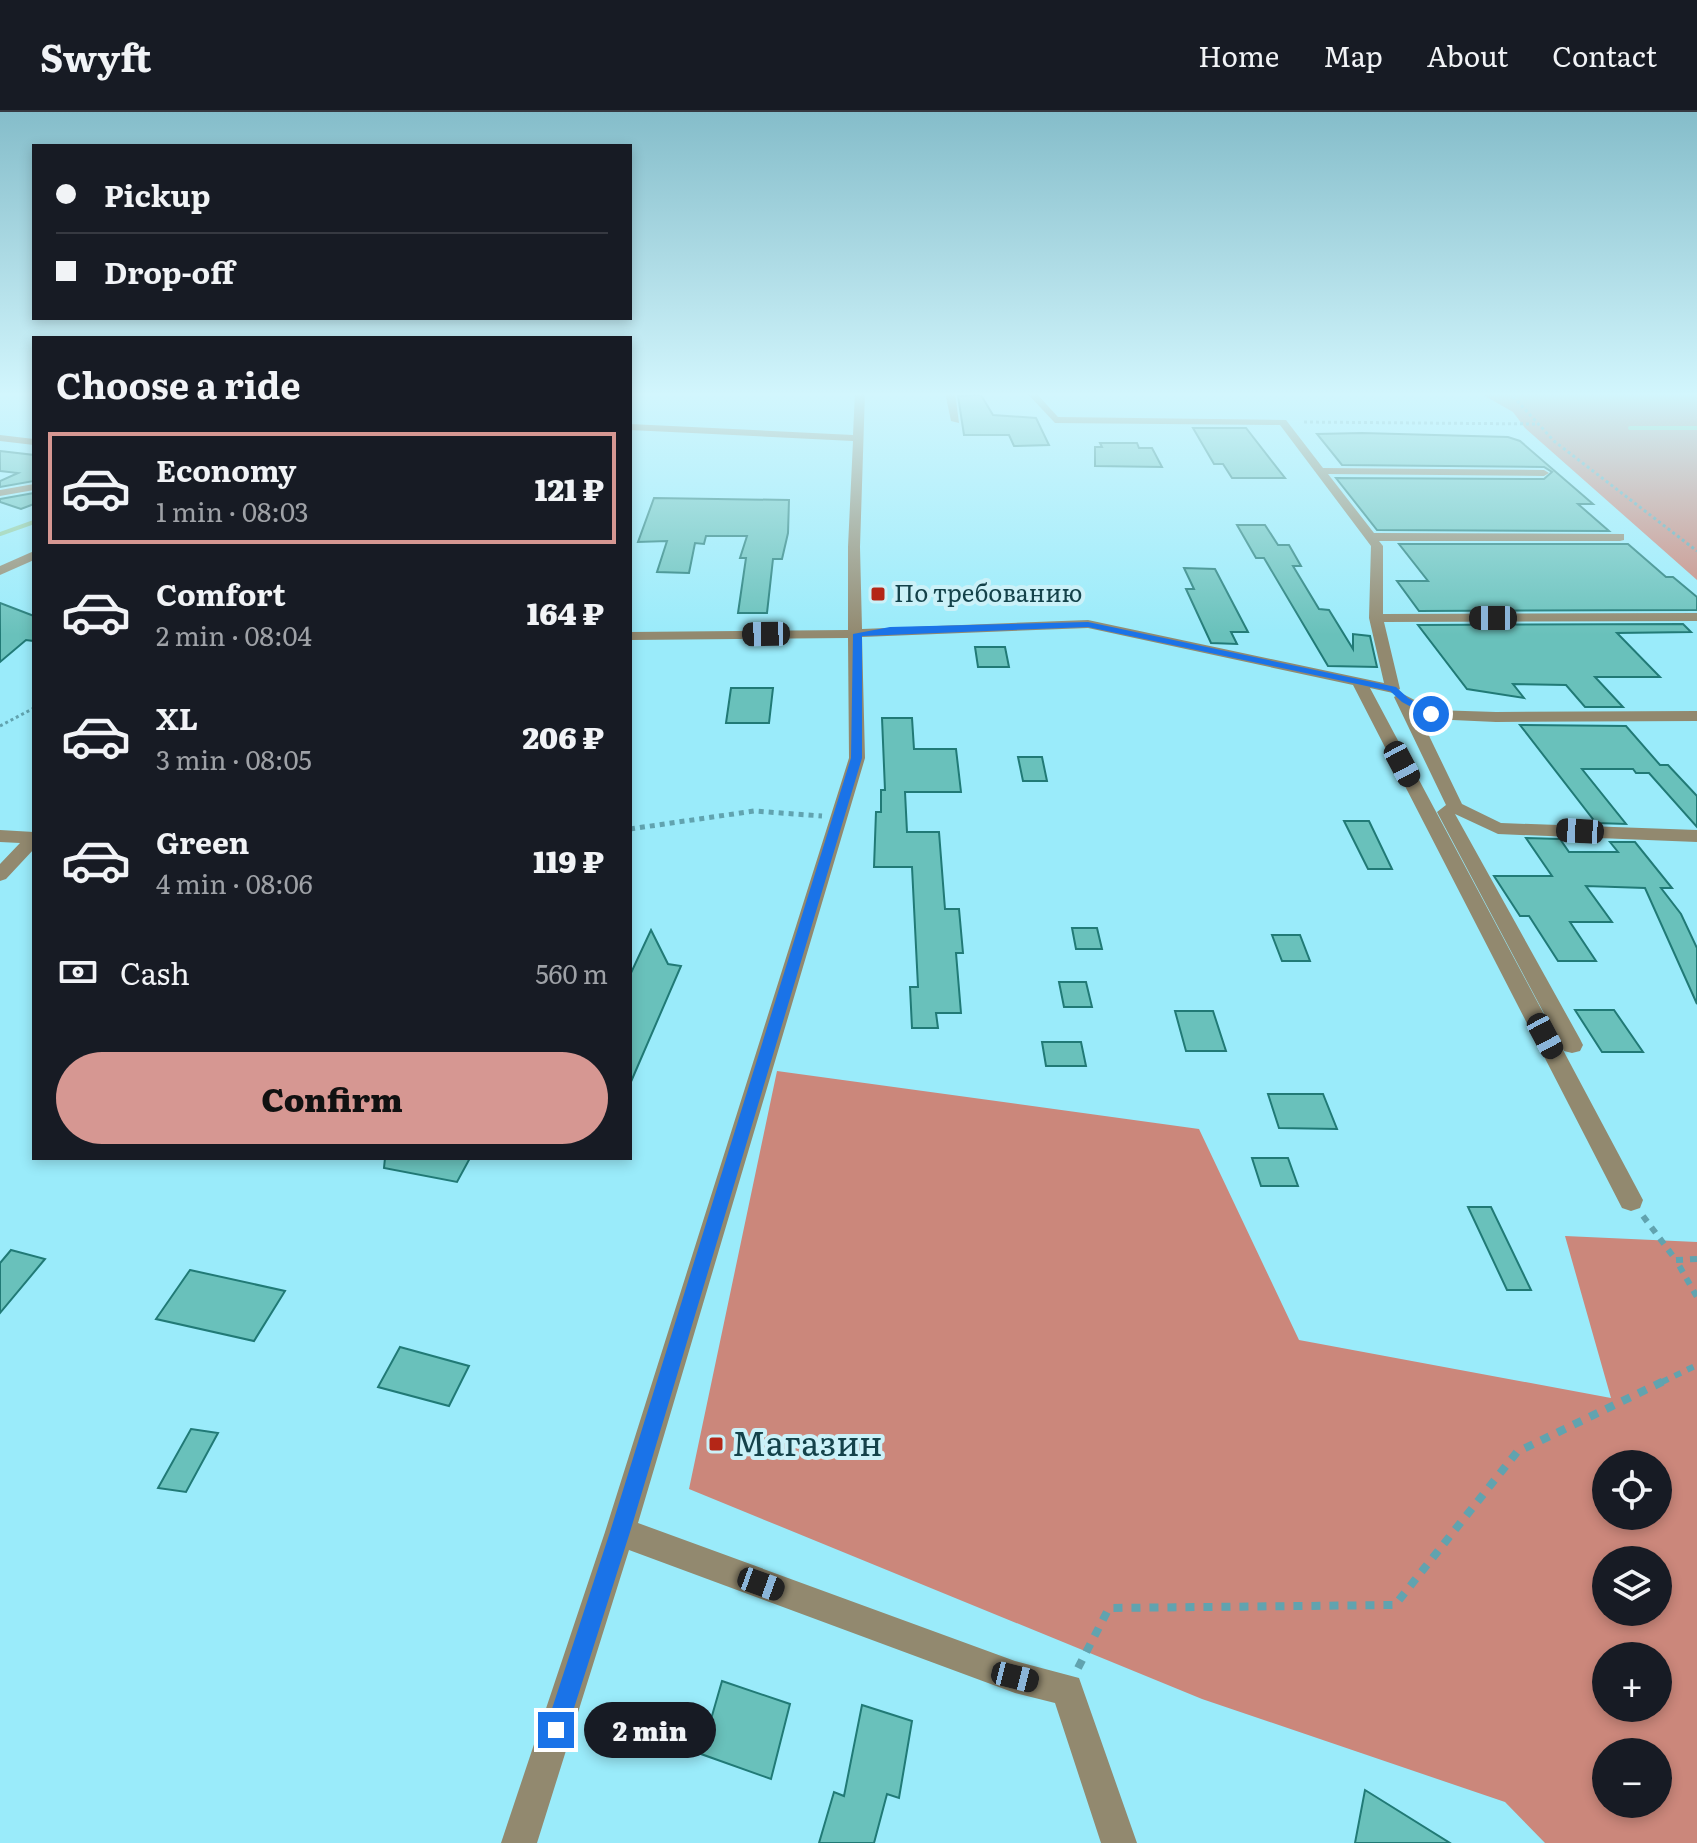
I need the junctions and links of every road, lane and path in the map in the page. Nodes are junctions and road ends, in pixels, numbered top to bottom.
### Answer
1 (856, 473) edge
2 (1323, 473) edge
3 (1520, 473) edge
4 (1544, 473) dead end
5 (1595, 473) edge
6 (32, 487) edge
7 (0, 493) edge
8 (1371, 537) junction
9 (1620, 537) dead end
10 (1697, 551) edge
11 (32, 556) edge
12 (0, 571) edge
13 (1697, 617) edge
14 (1376, 618) junction
15 (857, 634) junction
16 (632, 636) edge
17 (1359, 682) junction
18 (1399, 694) junction
19 (32, 709) edge
20 (1697, 716) edge
21 (0, 726) edge
22 (1456, 807) junction
23 (839, 817) junction
24 (632, 829) edge
25 (0, 836) edge
26 (1697, 836) edge
27 (32, 838) edge
28 (32, 840) edge
29 (0, 875) edge
30 (1572, 1045) dead end
31 (1631, 1200) joint
32 (1697, 1259) edge
33 (1676, 1260) junction
34 (1697, 1297) edge
35 (1697, 1365) edge
36 (620, 1532) junction
37 (1067, 1690) junction
38 (519, 1843) edge
39 (1119, 1843) edge

1 - 15 street
2 - 8 street
3 - 4 street
5 - 10 path
6 - 7 street
8 - 9 street
8 - 14 street
11 - 12 street
13 - 14 street
14 - 18 street
15 - 16 street
15 - 17 street
15 - 23 street
17 - 18 street
17 - 31 street
18 - 20 street
18 - 22 street
19 - 21 path
22 - 26 street
22 - 30 street
23 - 24 path
23 - 36 street
25 - 27 street
28 - 29 street
31 - 33 path
32 - 33 path
33 - 34 path
35 - 37 path
36 - 37 street
36 - 38 street
37 - 39 street

